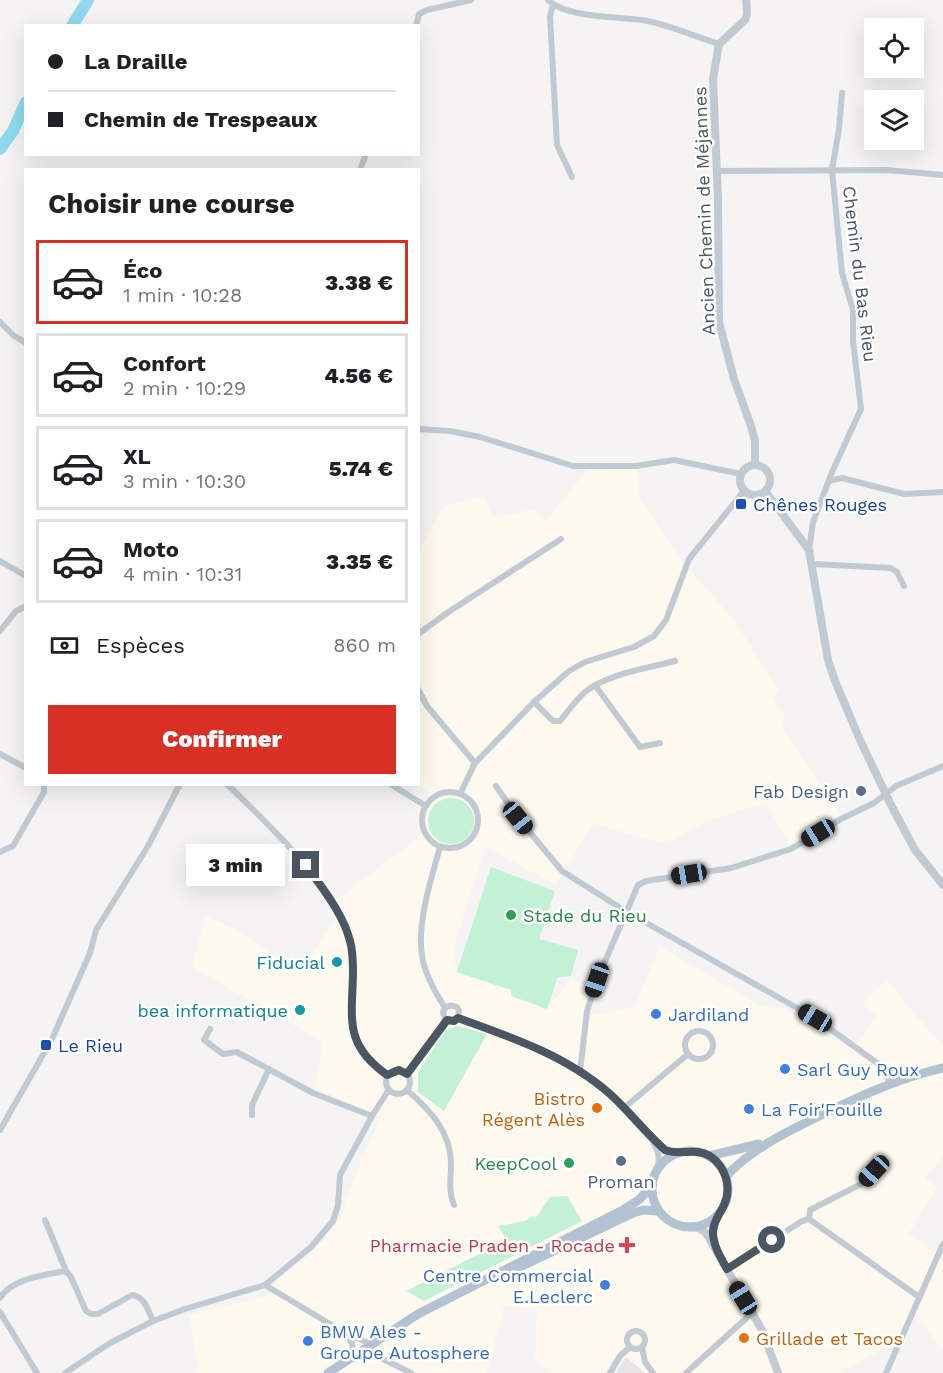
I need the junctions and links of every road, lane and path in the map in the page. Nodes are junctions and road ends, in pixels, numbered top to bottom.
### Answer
1 (471, 0) edge
2 (746, 0) edge
3 (551, 3) edge
4 (417, 24) edge
5 (719, 44) junction
6 (842, 93) dead end
7 (832, 170) junction
8 (716, 171) junction
9 (943, 175) edge
10 (572, 177) dead end
11 (0, 322) edge
12 (24, 342) edge
13 (420, 429) edge
14 (755, 465) junction
15 (741, 474) junction
16 (829, 481) junction
17 (744, 491) junction
18 (765, 491) junction
19 (943, 492) edge
20 (561, 538) dead end
21 (809, 550) junction
22 (0, 561) edge
23 (813, 564) junction
24 (24, 576) edge
25 (904, 586) dead end
26 (24, 607) edge
27 (0, 631) edge
28 (420, 633) edge
29 (675, 661) dead end
30 (595, 686) junction
31 (420, 693) edge
32 (534, 702) junction
33 (660, 743) dead end
34 (0, 754) edge
35 (476, 764) junction
36 (943, 766) edge
37 (24, 767) edge
38 (44, 786) edge
39 (179, 786) edge
40 (229, 786) edge
41 (393, 786) edge
42 (496, 786) dead end
43 (460, 794) junction
44 (886, 794) junction
45 (426, 806) junction
46 (440, 847) junction
47 (0, 852) edge
48 (943, 885) edge
49 (627, 912) junction
50 (445, 1008) junction
51 (458, 1018) junction
52 (447, 1020) junction
53 (210, 1029) dead end
54 (688, 1054) junction
55 (943, 1068) edge
56 (269, 1069) junction
57 (580, 1072) junction
58 (407, 1074) junction
59 (387, 1075) junction
60 (889, 1083) junction
61 (407, 1090) junction
62 (388, 1091) junction
63 (624, 1108) junction
64 (252, 1115) dead end
65 (372, 1116) junction
66 (0, 1130) edge
67 (645, 1132) junction
68 (767, 1142) junction
69 (678, 1153) junction
70 (709, 1156) junction
71 (883, 1158) dead end
72 (657, 1171) junction
73 (726, 1176) junction
74 (652, 1185) junction
75 (454, 1205) dead end
76 (659, 1211) junction
77 (716, 1217) junction
78 (809, 1219) junction
79 (45, 1220) dead end
80 (688, 1227) junction
81 (943, 1244) edge
82 (719, 1256) junction
83 (727, 1269) junction
84 (66, 1271) junction
85 (265, 1285) junction
86 (477, 1285) junction
87 (919, 1297) junction
88 (0, 1298) edge
89 (0, 1312) edge
90 (752, 1313) junction
91 (153, 1321) junction
92 (345, 1333) junction
93 (374, 1342) junction
94 (630, 1347) junction
95 (642, 1347) junction
96 (354, 1355) junction
97 (396, 1367) junction
98 (38, 1373) edge
99 (65, 1373) edge
100 (328, 1373) edge
101 (411, 1373) edge
102 (610, 1373) edge
103 (653, 1373) edge
104 (686, 1373) edge
105 (778, 1373) edge
106 (886, 1373) edge

1 - 4 street
2 - 5 street
3 - 5 street
3 - 10 street
5 - 8 street, Ancien Chemin de Méjannes
6 - 7 street, Chemin du Bas Rieu
7 - 8 street
7 - 9 street
7 - 16 street, Chemin du Bas Rieu
8 - 14 street, Ancien Chemin de Méjannes
11 - 12 street
13 - 15 street
14 - 15 street
14 - 18 street
15 - 17 street
16 - 19 street
16 - 21 street, Chemin du Bas Rieu
17 - 18 street
17 - 32 street
18 - 21 street
20 - 28 street
21 - 23 street
22 - 24 street
23 - 25 street
23 - 44 street
26 - 27 street
29 - 30 street
30 - 32 street
30 - 33 street
31 - 35 street
32 - 35 street
34 - 37 street
35 - 43 street
36 - 44 street
38 - 47 street
39 - 66 street
40 - 59 street
41 - 45 street
42 - 49 street
43 - 45 street
43 - 46 street
44 - 48 street
44 - 49 street
45 - 46 street
46 - 50 street
49 - 57 street
49 - 60 street
50 - 51 street
50 - 52 street
51 - 52 street
51 - 57 street
52 - 58 street
53 - 56 street
54 - 54 street
54 - 63 street
55 - 60 main road
56 - 64 street
56 - 65 street
57 - 63 street
58 - 59 street
58 - 61 street
59 - 62 street
60 - 68 main road
61 - 62 street
61 - 75 street
62 - 65 street
63 - 67 street
65 - 85 street
67 - 69 street
67 - 72 street
68 - 70 main road
68 - 73 main road
69 - 70 main road
69 - 72 main road
70 - 73 main road
71 - 78 street
72 - 74 main road
73 - 77 main road
74 - 76 main road
74 - 86 main road
76 - 80 main road
76 - 86 main road
77 - 80 main road
77 - 82 street
78 - 83 street
78 - 87 street
79 - 84 street
80 - 82 street
81 - 87 street
82 - 83 street
83 - 90 street
84 - 88 street
84 - 91 street
85 - 91 street
85 - 92 street
86 - 93 main road
87 - 106 street
89 - 98 street
90 - 104 street
90 - 105 street
91 - 99 street
92 - 93 street
92 - 96 street
93 - 96 main road
93 - 97 street
94 - 95 street
94 - 95 street
94 - 102 street
95 - 103 street
96 - 97 street
96 - 100 main road
97 - 101 street

